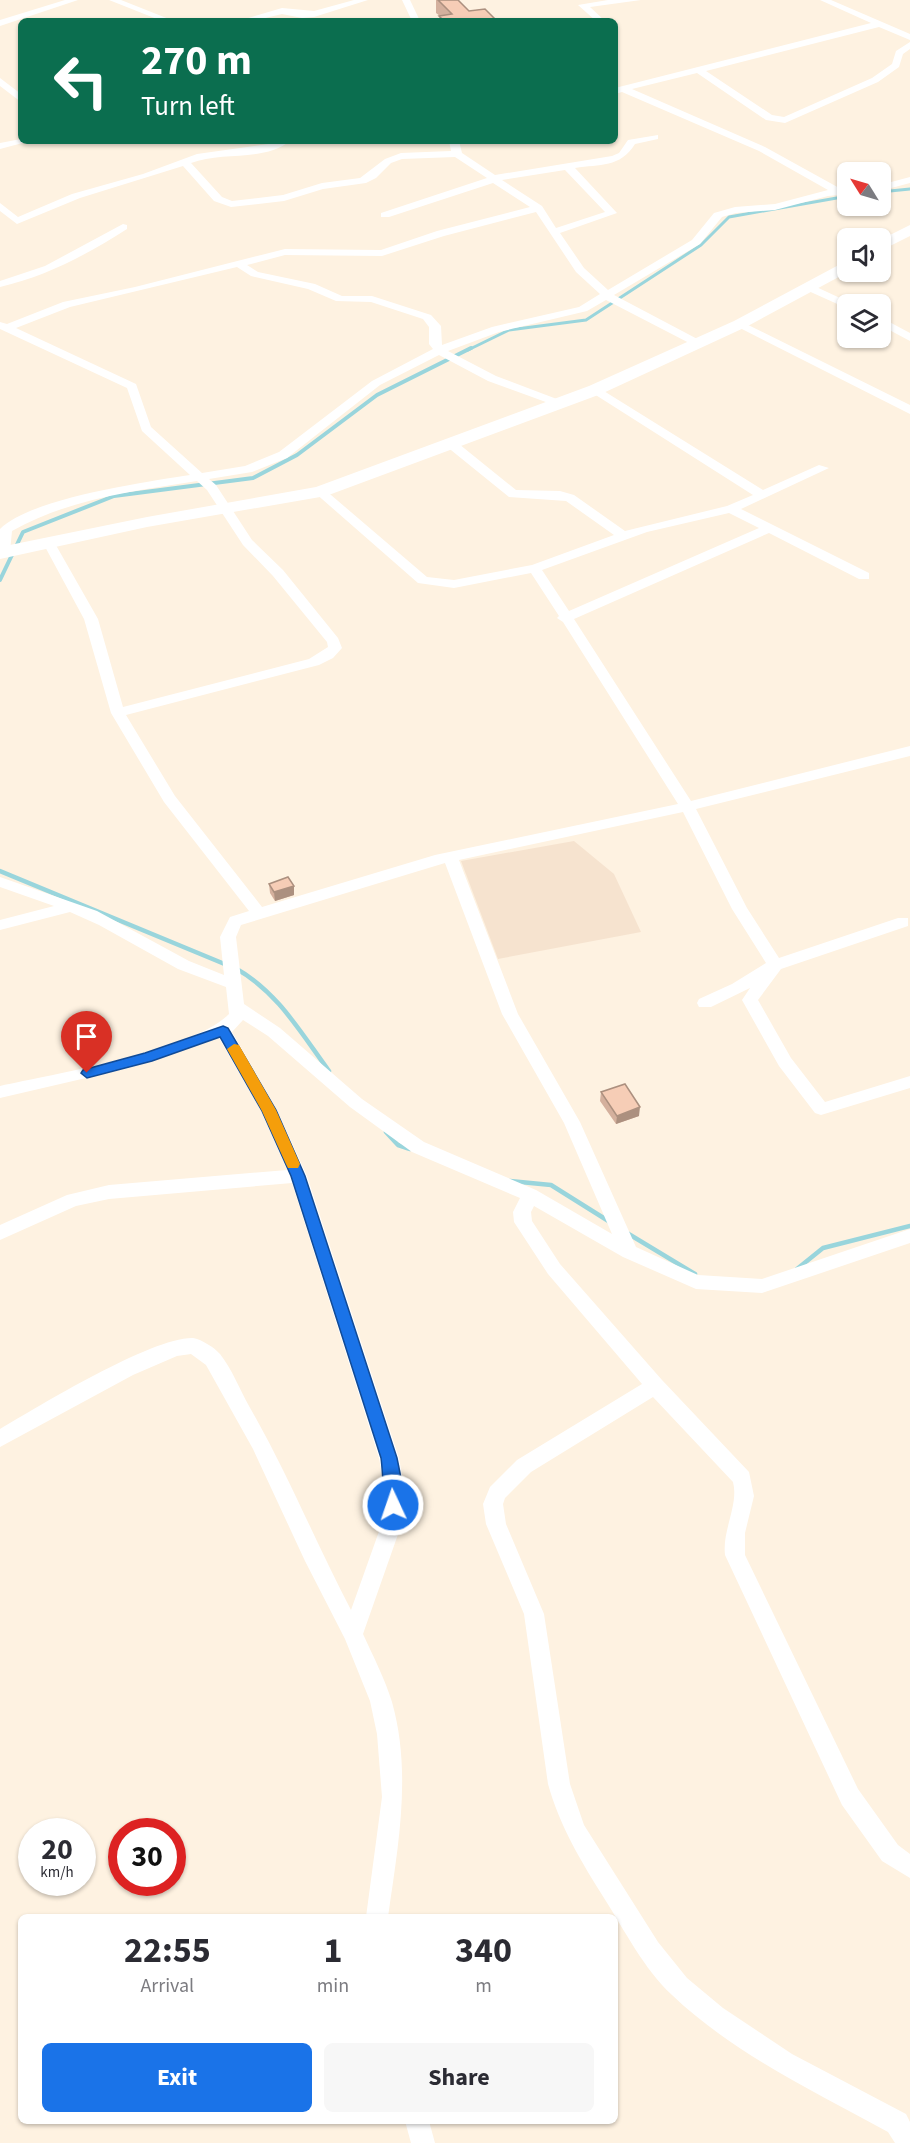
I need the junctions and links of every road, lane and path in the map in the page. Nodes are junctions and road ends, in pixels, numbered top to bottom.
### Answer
1 (74, 0) edge
2 (113, 0) edge
3 (364, 0) edge
4 (406, 0) edge
5 (637, 0) edge
6 (828, 0) edge
7 (151, 14) junction
8 (17, 17) joint
9 (142, 18) edge
10 (162, 18) edge
11 (254, 18) edge
12 (415, 18) edge
13 (597, 18) edge
14 (0, 23) edge
15 (879, 24) junction
16 (910, 37) edge
17 (910, 45) edge
18 (700, 71) junction
19 (18, 81) edge
20 (3, 84) edge
21 (619, 90) edge
22 (18, 96) edge
23 (655, 137) dead end
24 (18, 142) edge
25 (277, 144) edge
26 (455, 144) edge
27 (0, 146) edge
28 (457, 154) junction
29 (185, 162) junction
30 (566, 165) junction
31 (494, 179) junction
32 (910, 180) edge
33 (891, 185) edge
34 (837, 189) edge
35 (837, 193) edge
36 (0, 206) edge
37 (538, 208) junction
38 (385, 216) dead end
39 (17, 221) junction
40 (0, 224) edge
41 (123, 227) dead end
42 (553, 232) junction
43 (909, 232) edge
44 (891, 241) edge
45 (239, 264) junction
46 (837, 271) edge
47 (0, 284) edge
48 (808, 287) junction
49 (607, 296) junction
50 (837, 300) edge
51 (740, 324) junction
52 (3, 326) edge
53 (891, 327) edge
54 (910, 338) edge
55 (699, 344) junction
56 (442, 351) junction
57 (595, 390) junction
58 (558, 403) junction
59 (910, 410) edge
60 (450, 443) junction
61 (823, 468) dead end
62 (205, 481) junction
63 (320, 492) junction
64 (762, 495) junction
65 (226, 508) junction
66 (731, 509) junction
67 (770, 528) junction
68 (623, 536) junction
69 (49, 543) junction
70 (6, 549) edge
71 (535, 568) junction
72 (864, 576) dead end
73 (564, 618) junction
74 (118, 713) junction
75 (910, 751) edge
76 (687, 806) junction
77 (450, 857) junction
78 (0, 882) edge
79 (69, 907) junction
80 (259, 914) junction
81 (903, 922) dead end
82 (0, 925) edge
83 (775, 964) junction
84 (230, 980) junction
85 (705, 1003) dead end
86 (237, 1007) junction
87 (223, 1031) junction
88 (910, 1082) edge
89 (0, 1092) edge
90 (298, 1176) junction
91 (530, 1195) junction
92 (0, 1233) edge
93 (910, 1236) edge
94 (629, 1252) junction
95 (655, 1386) junction
96 (0, 1439) edge
97 (353, 1634) junction
98 (910, 1867) edge
99 (377, 1914) edge
100 (418, 2124) edge
101 (423, 2143) edge
102 (908, 2143) edge

1 - 8 street
2 - 7 street
3 - 11 street
4 - 12 street
5 - 13 street
6 - 15 street
7 - 9 street
7 - 10 street
8 - 14 street
15 - 16 street
15 - 18 street
17 - 18 street
18 - 21 street
19 - 20 street
20 - 22 street
21 - 34 street
23 - 30 street
24 - 27 street
25 - 29 street
26 - 28 street
28 - 29 street
28 - 31 street
29 - 39 street
30 - 31 street
30 - 42 street
31 - 37 street
31 - 38 street
32 - 33 street
35 - 49 street
36 - 39 street
37 - 42 street
37 - 45 street
39 - 40 street
41 - 47 street
42 - 49 street
43 - 44 street
45 - 52 street
45 - 56 street
46 - 48 street
48 - 50 street
48 - 51 street
49 - 55 street
49 - 56 street
51 - 55 street
51 - 59 street
52 - 62 street
53 - 54 street
55 - 57 street
56 - 58 street
56 - 62 street
57 - 58 street
57 - 64 street
58 - 60 street
60 - 63 street
60 - 68 street
61 - 64 street
62 - 65 street
62 - 70 street
63 - 65 street
63 - 71 street
64 - 66 street
65 - 69 street
65 - 74 street
66 - 67 street
66 - 68 street
67 - 72 street
67 - 73 street
68 - 71 street
69 - 70 street
69 - 74 street
71 - 73 street
73 - 76 street
74 - 80 street
75 - 76 street
76 - 77 street
76 - 83 street
77 - 80 street
77 - 94 street
78 - 79 street
79 - 82 street
79 - 84 street
80 - 84 street
81 - 83 street
83 - 85 street
83 - 88 street
84 - 86 street
86 - 87 street
86 - 91 street
87 - 89 street
87 - 90 street
90 - 92 street
90 - 97 street
91 - 94 street
91 - 95 street
93 - 94 street
95 - 98 street
95 - 102 street
96 - 97 street
97 - 99 street
100 - 101 street

